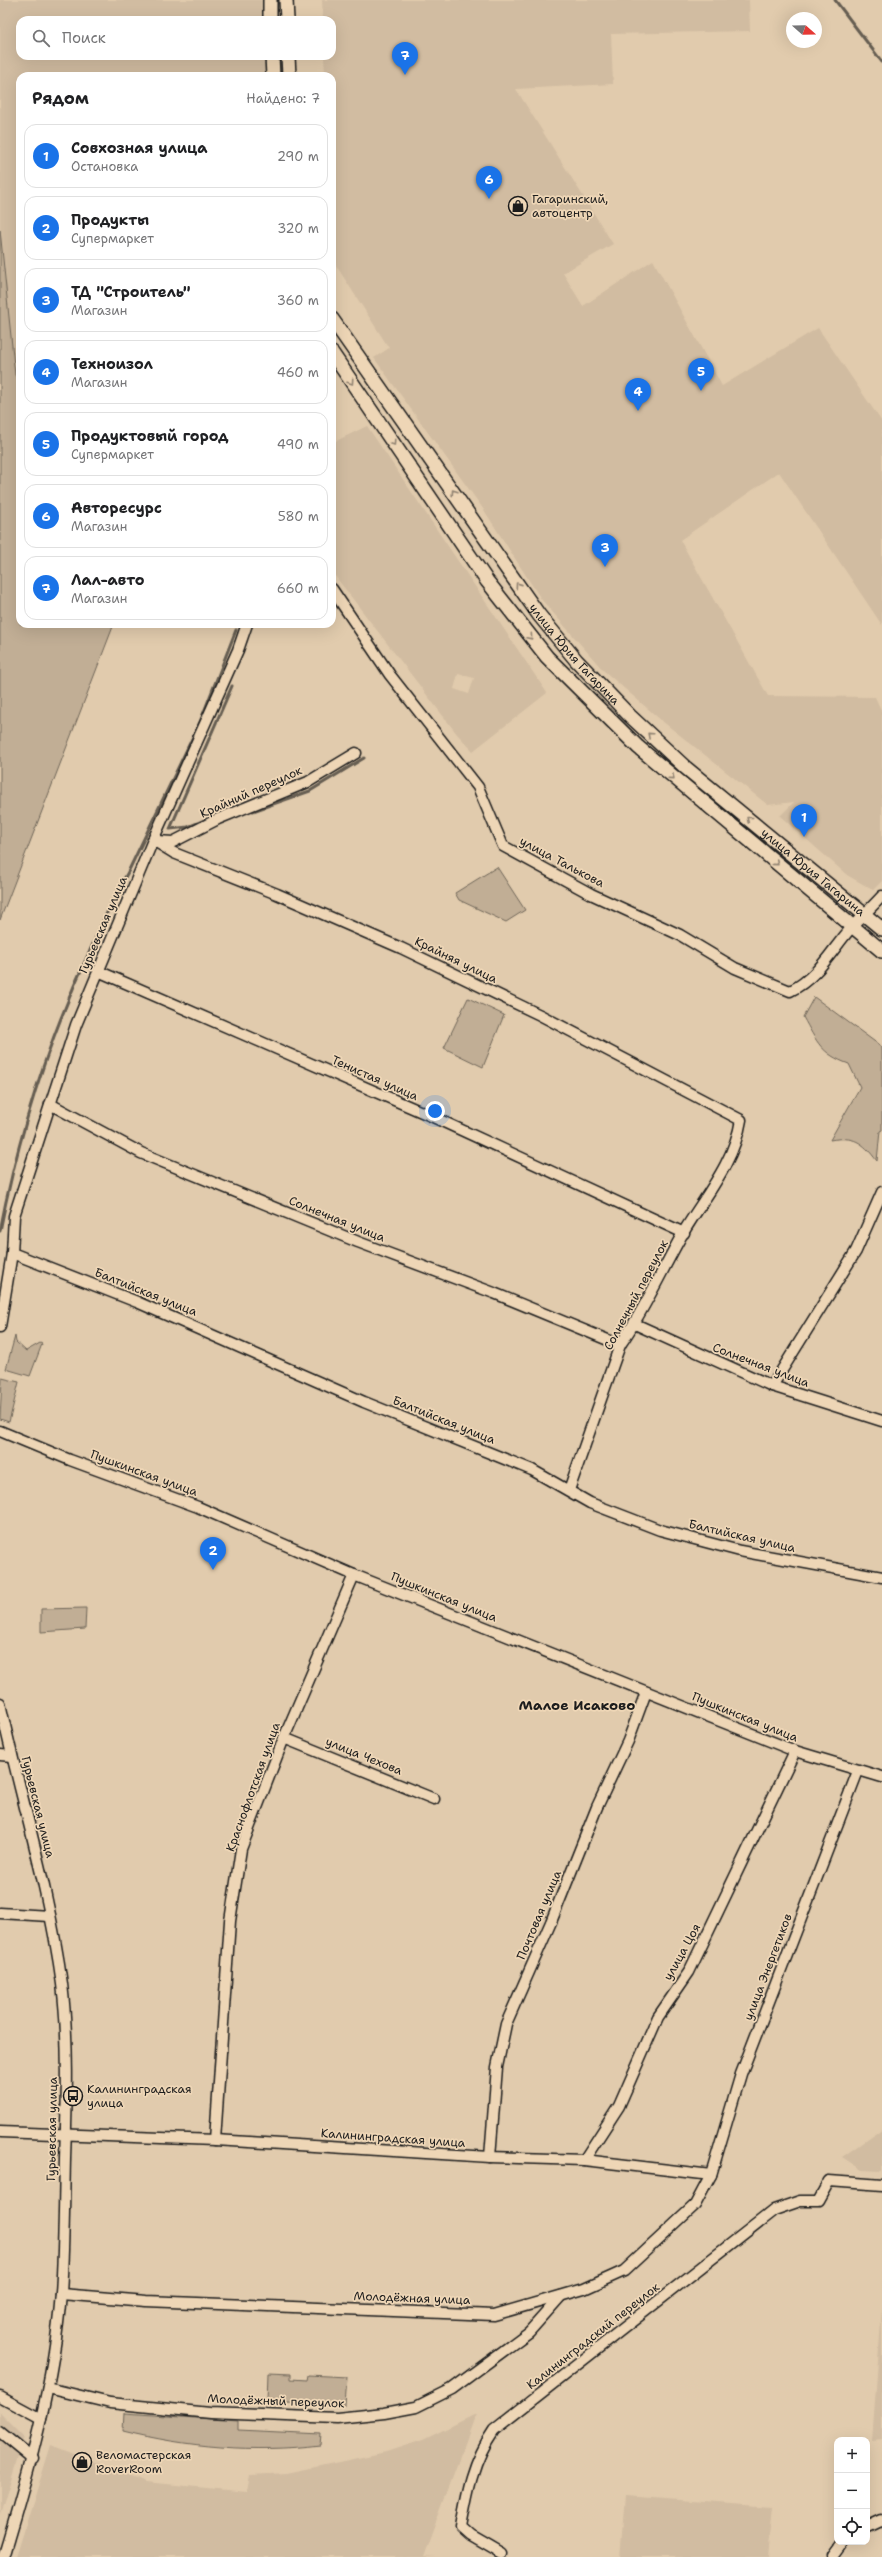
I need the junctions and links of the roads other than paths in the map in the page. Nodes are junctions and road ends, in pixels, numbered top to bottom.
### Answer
1 (270, 0) edge
2 (286, 0) edge
3 (270, 16) edge
4 (286, 16) edge
5 (272, 60) edge
6 (288, 60) edge
7 (273, 72) edge
8 (289, 72) edge
9 (336, 325) edge
10 (336, 359) edge
11 (336, 595) edge
12 (246, 628) edge
13 (356, 753) dead end
14 (153, 840) junction
15 (882, 896) edge
16 (865, 915) junction
17 (852, 927) junction
18 (882, 929) edge
19 (882, 951) edge
20 (98, 971) junction
21 (50, 1104) junction
22 (741, 1120) joint
23 (882, 1192) edge
24 (684, 1232) junction
25 (11, 1249) junction
26 (5, 1264) edge
27 (634, 1324) junction
28 (0, 1327) edge
29 (620, 1345) junction
30 (772, 1386) junction
31 (882, 1421) edge
32 (0, 1431) edge
33 (569, 1490) junction
34 (354, 1575) junction
35 (882, 1578) edge
36 (646, 1692) junction
37 (0, 1702) edge
38 (284, 1738) junction
39 (795, 1751) junction
40 (0, 1756) edge
41 (12, 1756) junction
42 (858, 1771) junction
43 (882, 1777) edge
44 (434, 1799) dead end
45 (0, 1913) edge
46 (49, 1916) junction
47 (0, 2132) edge
48 (66, 2136) junction
49 (215, 2140) junction
50 (490, 2157) junction
51 (584, 2160) junction
52 (711, 2175) junction
53 (882, 2185) edge
54 (61, 2294) junction
55 (561, 2296) junction
56 (48, 2388) junction
57 (0, 2397) edge
58 (41, 2419) junction
59 (0, 2432) edge
60 (33, 2459) junction
61 (882, 2520) edge
62 (870, 2526) edge
63 (841, 2545) edge
64 (501, 2554) dead end
65 (3, 2557) edge
66 (832, 2557) edge

1 - 3 main road
2 - 4 main road
5 - 7 main road
6 - 8 main road
16 -> 9 main road, улица Юрия Гагарина
10 -> 17 main road, улица Юрия Гагарина
11 - 17 street, улица Талькова
12 - 14 street, Гурьевская улица
13 - 14 street, Крайний переулок
14 - 20 street, Гурьевская улица
14 - 22 street, Крайняя улица
15 - 16 street, улица Талькова
16 - 17 street, улица Талькова
16 - 18 main road, улица Юрия Гагарина
17 - 19 main road, улица Юрия Гагарина
20 - 21 street, Гурьевская улица
20 - 24 street, Тенистая улица
21 - 25 street, Гурьевская улица
21 - 29 street, Солнечная улица
22 - 24 street, Солнечный переулок
23 - 30 street
24 - 27 street, Солнечный переулок
25 - 26 street, Гурьевская улица
25 - 33 street, Балтийская улица
26 - 28 street, Гурьевская улица
27 - 29 street, Солнечный переулок
27 - 30 street, Солнечная улица
29 - 33 street, Солнечный переулок
30 - 31 street, Солнечная улица
32 - 34 street, Пушкинская улица
33 - 35 street, Балтийская улица
34 - 36 street, Пушкинская улица
34 - 38 street, Краснофлотская улица
36 - 39 street, Пушкинская улица
36 - 50 street, Почтовая улица
37 - 41 street, Гурьевская улица
38 - 44 street, улица Чехова
38 - 49 street, Краснофлотская улица
39 - 42 street, Пушкинская улица
39 - 51 street, улица Цоя
40 - 41 street
41 - 46 street, Гурьевская улица
42 - 43 street, Пушкинская улица
42 - 52 street, улица Энергетиков
45 - 46 street
46 - 48 street, Гурьевская улица
47 - 48 street, Калининградская улица
48 - 49 street, Калининградская улица
48 - 54 street, Гурьевская улица
49 - 50 street, Калининградская улица
50 - 51 street, Калининградская улица
51 - 52 street, Калининградская улица
52 - 55 street, Молодёжная улица
53 - 64 street, Калининградский переулок
54 - 55 street, Молодёжная улица
54 - 56 street, Гурьевская улица
55 - 56 street, Молодёжный переулок
56 - 58 street, Гурьевская улица
57 - 58 street
58 - 60 street, Гурьевская улица
59 - 60 street
60 - 65 street, Гурьевская улица
61 - 62 street
63 - 66 street

